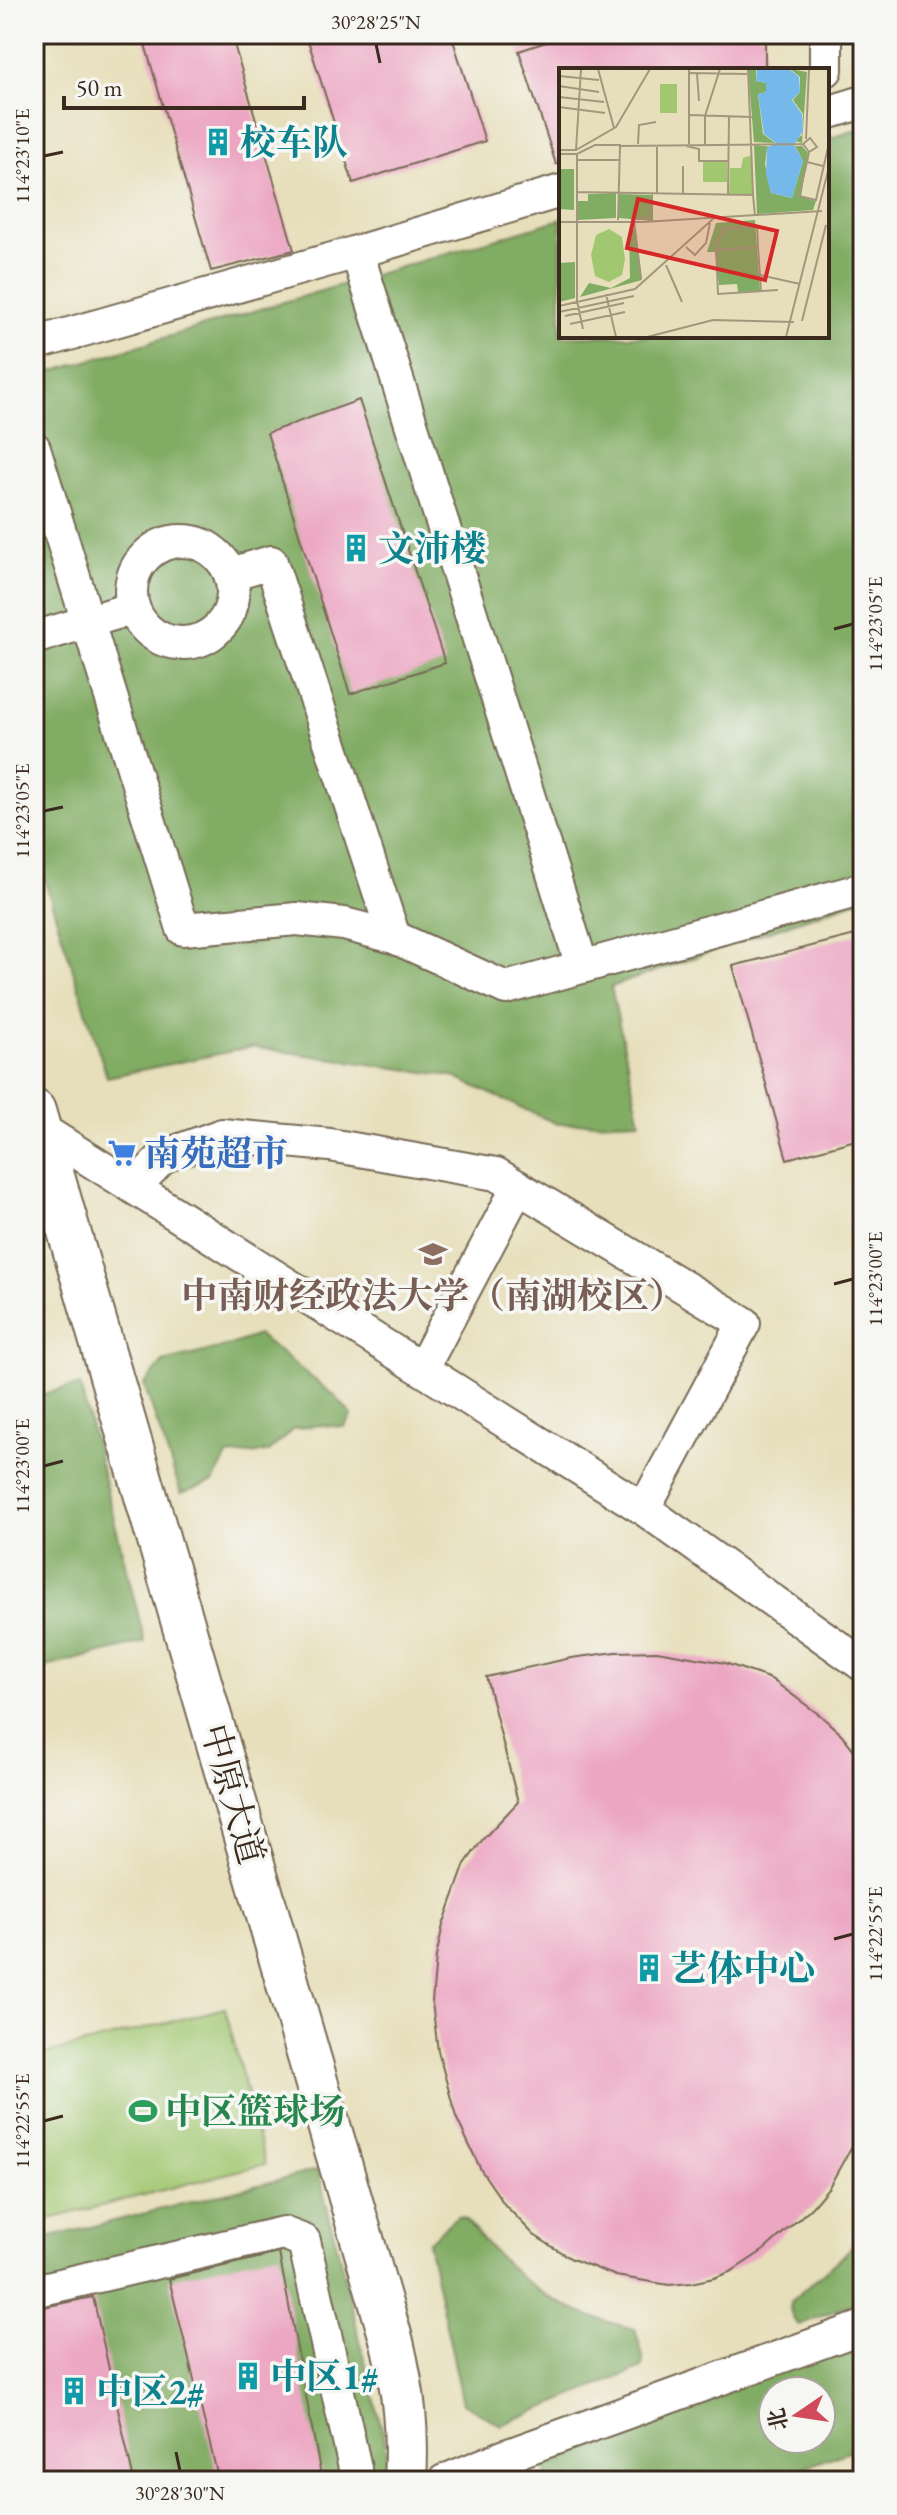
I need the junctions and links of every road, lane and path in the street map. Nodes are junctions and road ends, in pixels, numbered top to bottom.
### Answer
1 (826, 34) edge
2 (826, 68) edge
3 (863, 102) edge
4 (829, 112) edge
5 (559, 192) edge
6 (357, 252) junction
7 (34, 344) edge
8 (34, 448) edge
9 (231, 574) junction
10 (133, 608) junction
11 (87, 622) junction
12 (34, 638) edge
13 (863, 889) edge
14 (394, 937) junction
15 (582, 966) junction
16 (36, 1119) edge
17 (134, 1187) junction
18 (518, 1187) junction
19 (422, 1369) junction
20 (644, 1509) junction
21 (863, 1665) edge
22 (34, 2291) edge
23 (863, 2327) edge
24 (355, 2468) dead end
25 (405, 2481) edge
26 (444, 2481) edge

1 - 2 street
3 - 4 street
5 - 6 street
6 - 7 street
6 - 15 street
8 - 11 street
9 - 10 street
9 - 10 street
9 - 14 street
10 - 11 street
11 - 12 street
11 - 14 street
13 - 15 street
14 - 15 street
16 - 17 street
16 - 25 main road, 中原大道
17 - 18 street
17 - 19 street
18 - 19 street
18 - 20 street
19 - 20 street
20 - 21 street
22 - 24 street
23 - 26 street

